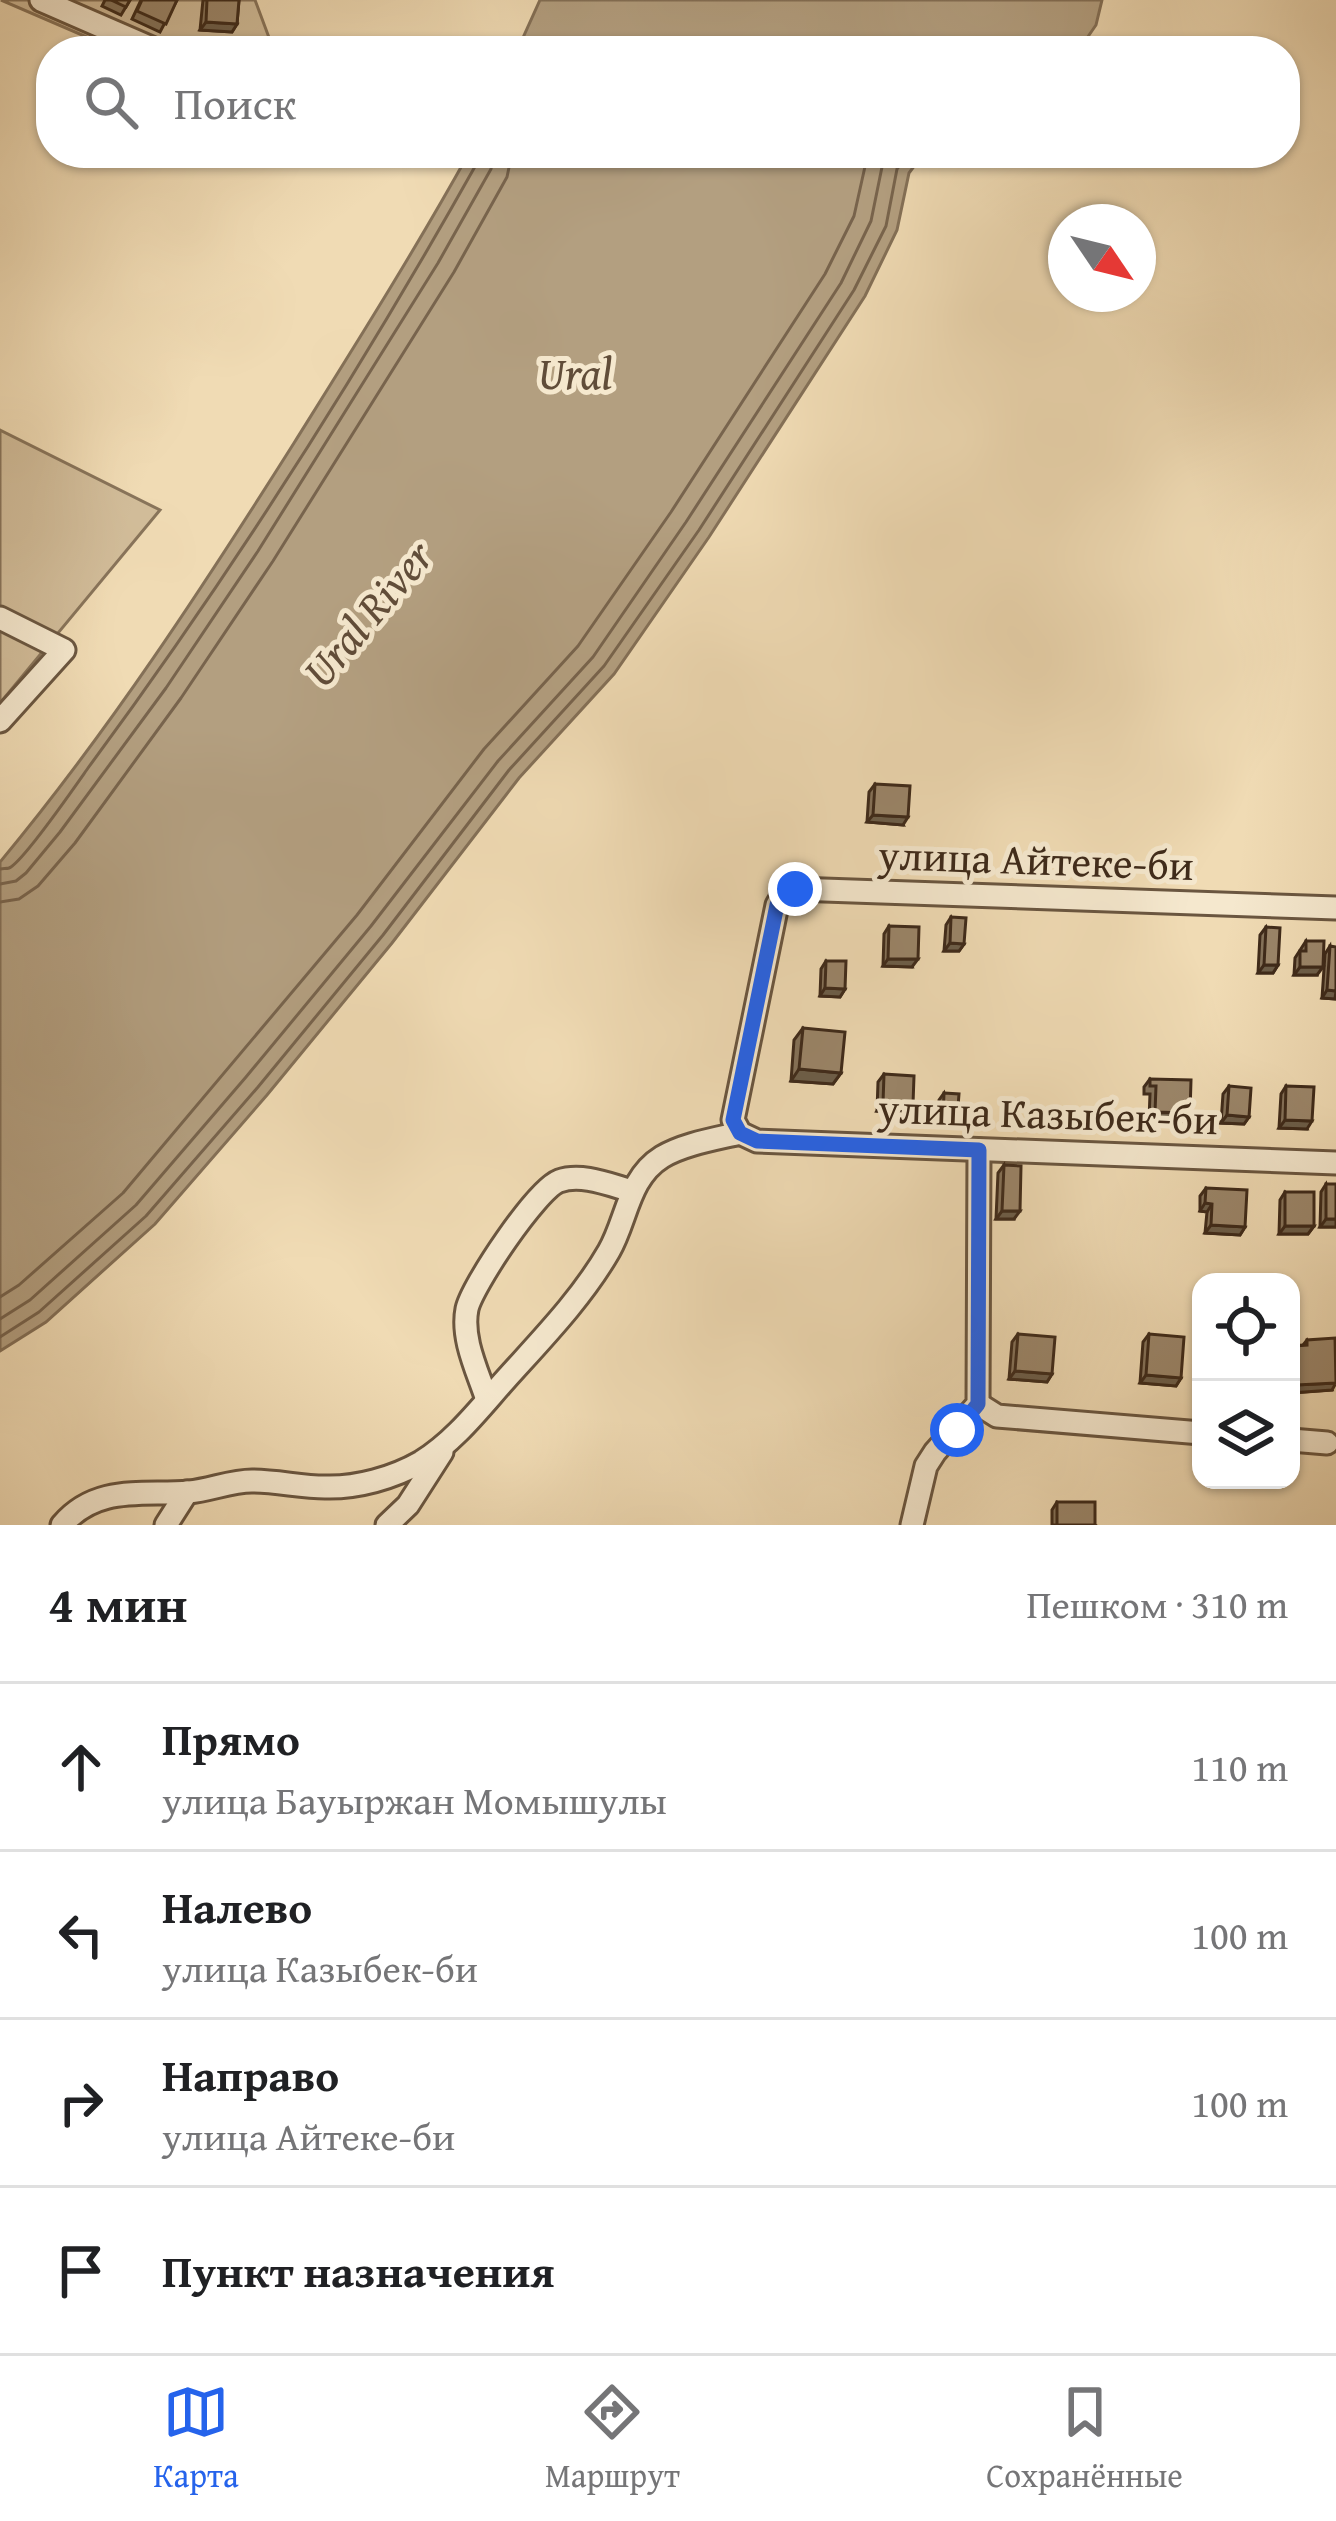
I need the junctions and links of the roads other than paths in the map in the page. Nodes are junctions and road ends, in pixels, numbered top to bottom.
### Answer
1 (41, 0) edge
2 (124, 36) edge
3 (0, 618) edge
4 (0, 721) edge
5 (1336, 908) edge
6 (748, 1137) junction
7 (979, 1150) junction
8 (1336, 1163) edge
9 (632, 1192) junction
10 (487, 1400) junction
11 (978, 1404) junction
12 (1192, 1432) edge
13 (1300, 1441) edge
14 (449, 1442) junction
15 (1327, 1443) dead end
16 (187, 1492) junction
17 (62, 1525) edge
18 (166, 1525) edge
19 (387, 1525) edge
20 (912, 1525) edge

1 - 2 street
3 - 4 street
5 - 6 street, улица Айтеке-би
6 - 7 street, улица Казыбек-би
6 - 9 street, улица Казыбек-би
7 - 8 street, улица Казыбек-би
7 - 11 street
9 - 10 street
9 - 10 street
10 - 14 street
11 - 12 street
11 - 20 street
13 - 15 street
14 - 16 street
14 - 19 street
16 - 17 street
16 - 18 street

